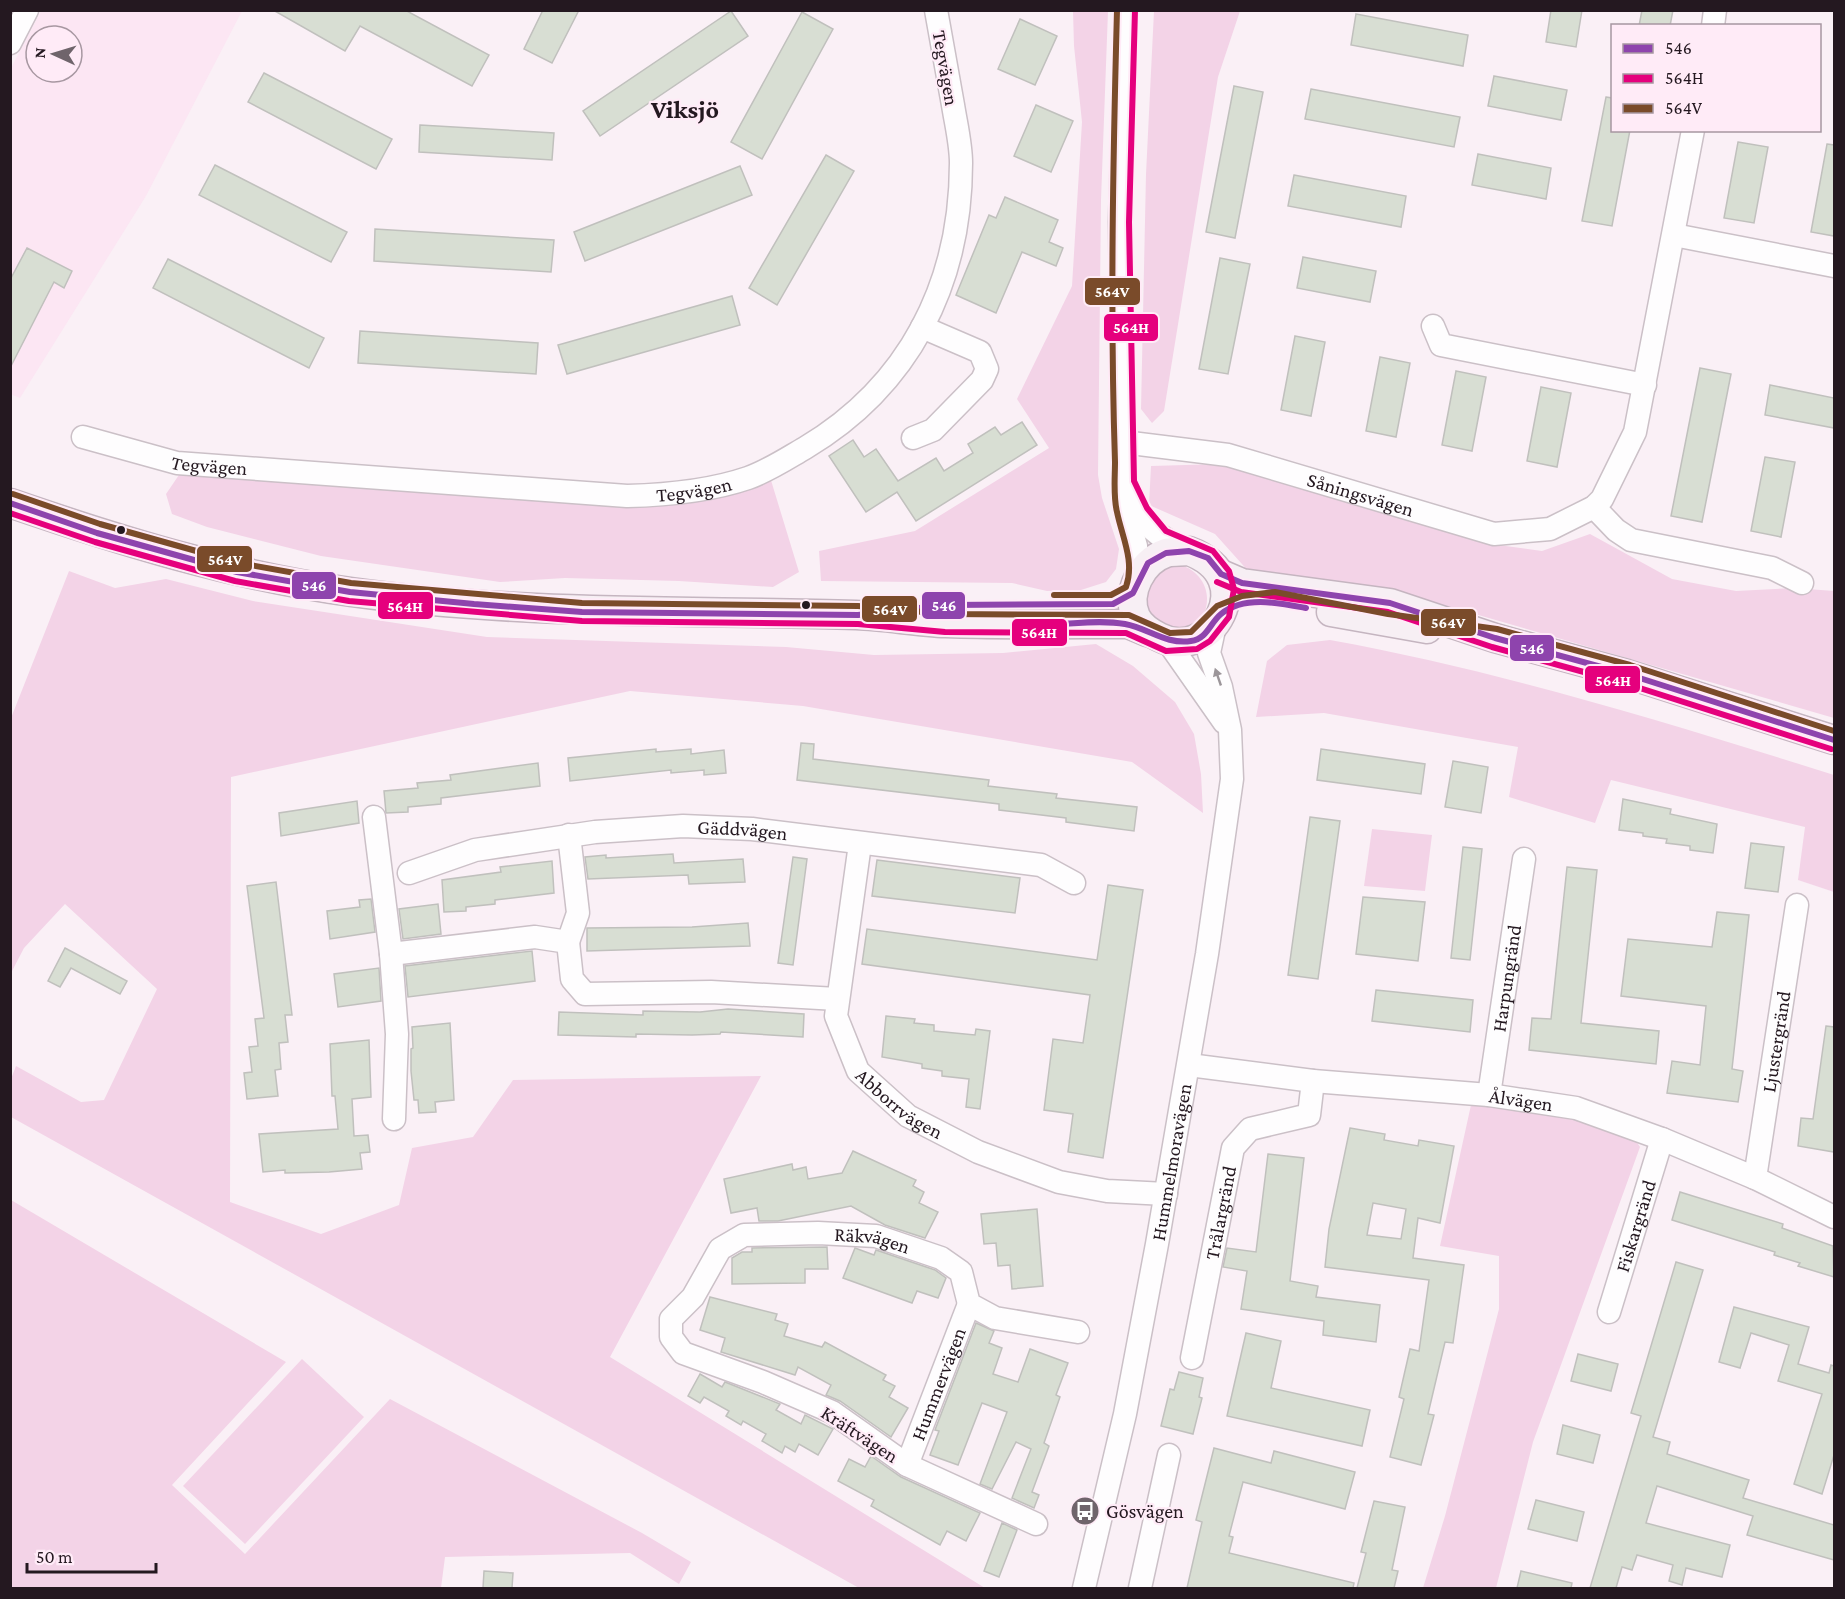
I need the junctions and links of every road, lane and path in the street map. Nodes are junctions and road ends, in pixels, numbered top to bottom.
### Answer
1 (27, 10) edge
2 (936, 10) edge
3 (1126, 10) edge
4 (10, 43) edge
5 (1693, 132) edge
6 (1674, 235) junction
7 (1834, 266) edge
8 (1433, 326) dead end
9 (922, 327) junction
10 (1645, 385) junction
11 (83, 437) dead end
12 (913, 438) dead end
13 (1123, 442) junction
14 (1125, 483) junction
15 (10, 502) edge
16 (1594, 507) junction
17 (1189, 551) junction
18 (1221, 574) junction
19 (1802, 583) dead end
20 (1136, 585) junction
21 (858, 615) junction
22 (1218, 620) junction
23 (1158, 637) junction
24 (1494, 638) junction
25 (1230, 730) junction
26 (1834, 740) edge
27 (374, 817) dead end
28 (569, 835) junction
29 (860, 844) junction
30 (1524, 859) dead end
31 (409, 873) dead end
32 (1074, 884) dead end
33 (1797, 905) dead end
34 (568, 942) junction
35 (391, 954) junction
36 (837, 999) junction
37 (1189, 1065) junction
38 (1313, 1081) junction
39 (1489, 1095) junction
40 (394, 1119) dead end
41 (1662, 1139) junction
42 (1755, 1178) junction
43 (1166, 1194) junction
44 (1834, 1217) edge
45 (969, 1304) junction
46 (1609, 1312) dead end
47 (671, 1319) joint
48 (1078, 1332) dead end
49 (1192, 1358) dead end
50 (1169, 1455) dead end
51 (907, 1465) junction
52 (1036, 1524) dead end
53 (1084, 1588) edge
54 (1140, 1588) edge

1 - 4 street
2 - 9 street, Tegvägen
3 - 13 street
5 - 6 street
6 - 7 street
6 - 10 street
8 - 10 street
9 - 11 street, Tegvägen
9 - 12 street
10 - 16 street
13 - 14 street
13 - 16 street, Såningsvägen
14 - 17 street
14 - 20 street
15 - 21 main road
16 - 19 street
17 - 18 main road
17 - 20 main road
18 - 22 main road
18 - 24 main road
20 - 21 main road
20 - 23 main road
21 - 23 main road
22 - 23 main road
22 - 24 main road
25 -> 22 street, Hummelmoravägen
23 - 25 street
24 - 26 main road
25 - 37 street, Hummelmoravägen
27 - 35 street
28 - 29 street, Gäddvägen
28 - 31 street, Gäddvägen
28 - 34 street
29 - 32 street, Gäddvägen
29 - 36 street, Abborrvägen
30 - 39 street, Harpungränd
33 - 42 street, Ljustergränd
34 - 35 street
34 - 36 street
35 - 40 street
36 - 43 street, Abborrvägen
37 - 38 street, Ålvägen
37 - 43 street, Hummelmoravägen
38 - 39 street, Ålvägen
38 - 49 street, Trålargränd
39 - 41 street, Ålvägen
41 - 42 street, Ålvägen
41 - 46 street, Fiskargränd
42 - 44 street, Ålvägen
43 - 53 street, Hummelmoravägen
45 - 47 street, Räkvägen
45 - 48 street
45 - 51 street, Hummervägen
47 - 51 street, Kräftvägen
50 - 54 street
51 - 52 street, Kräftvägen

